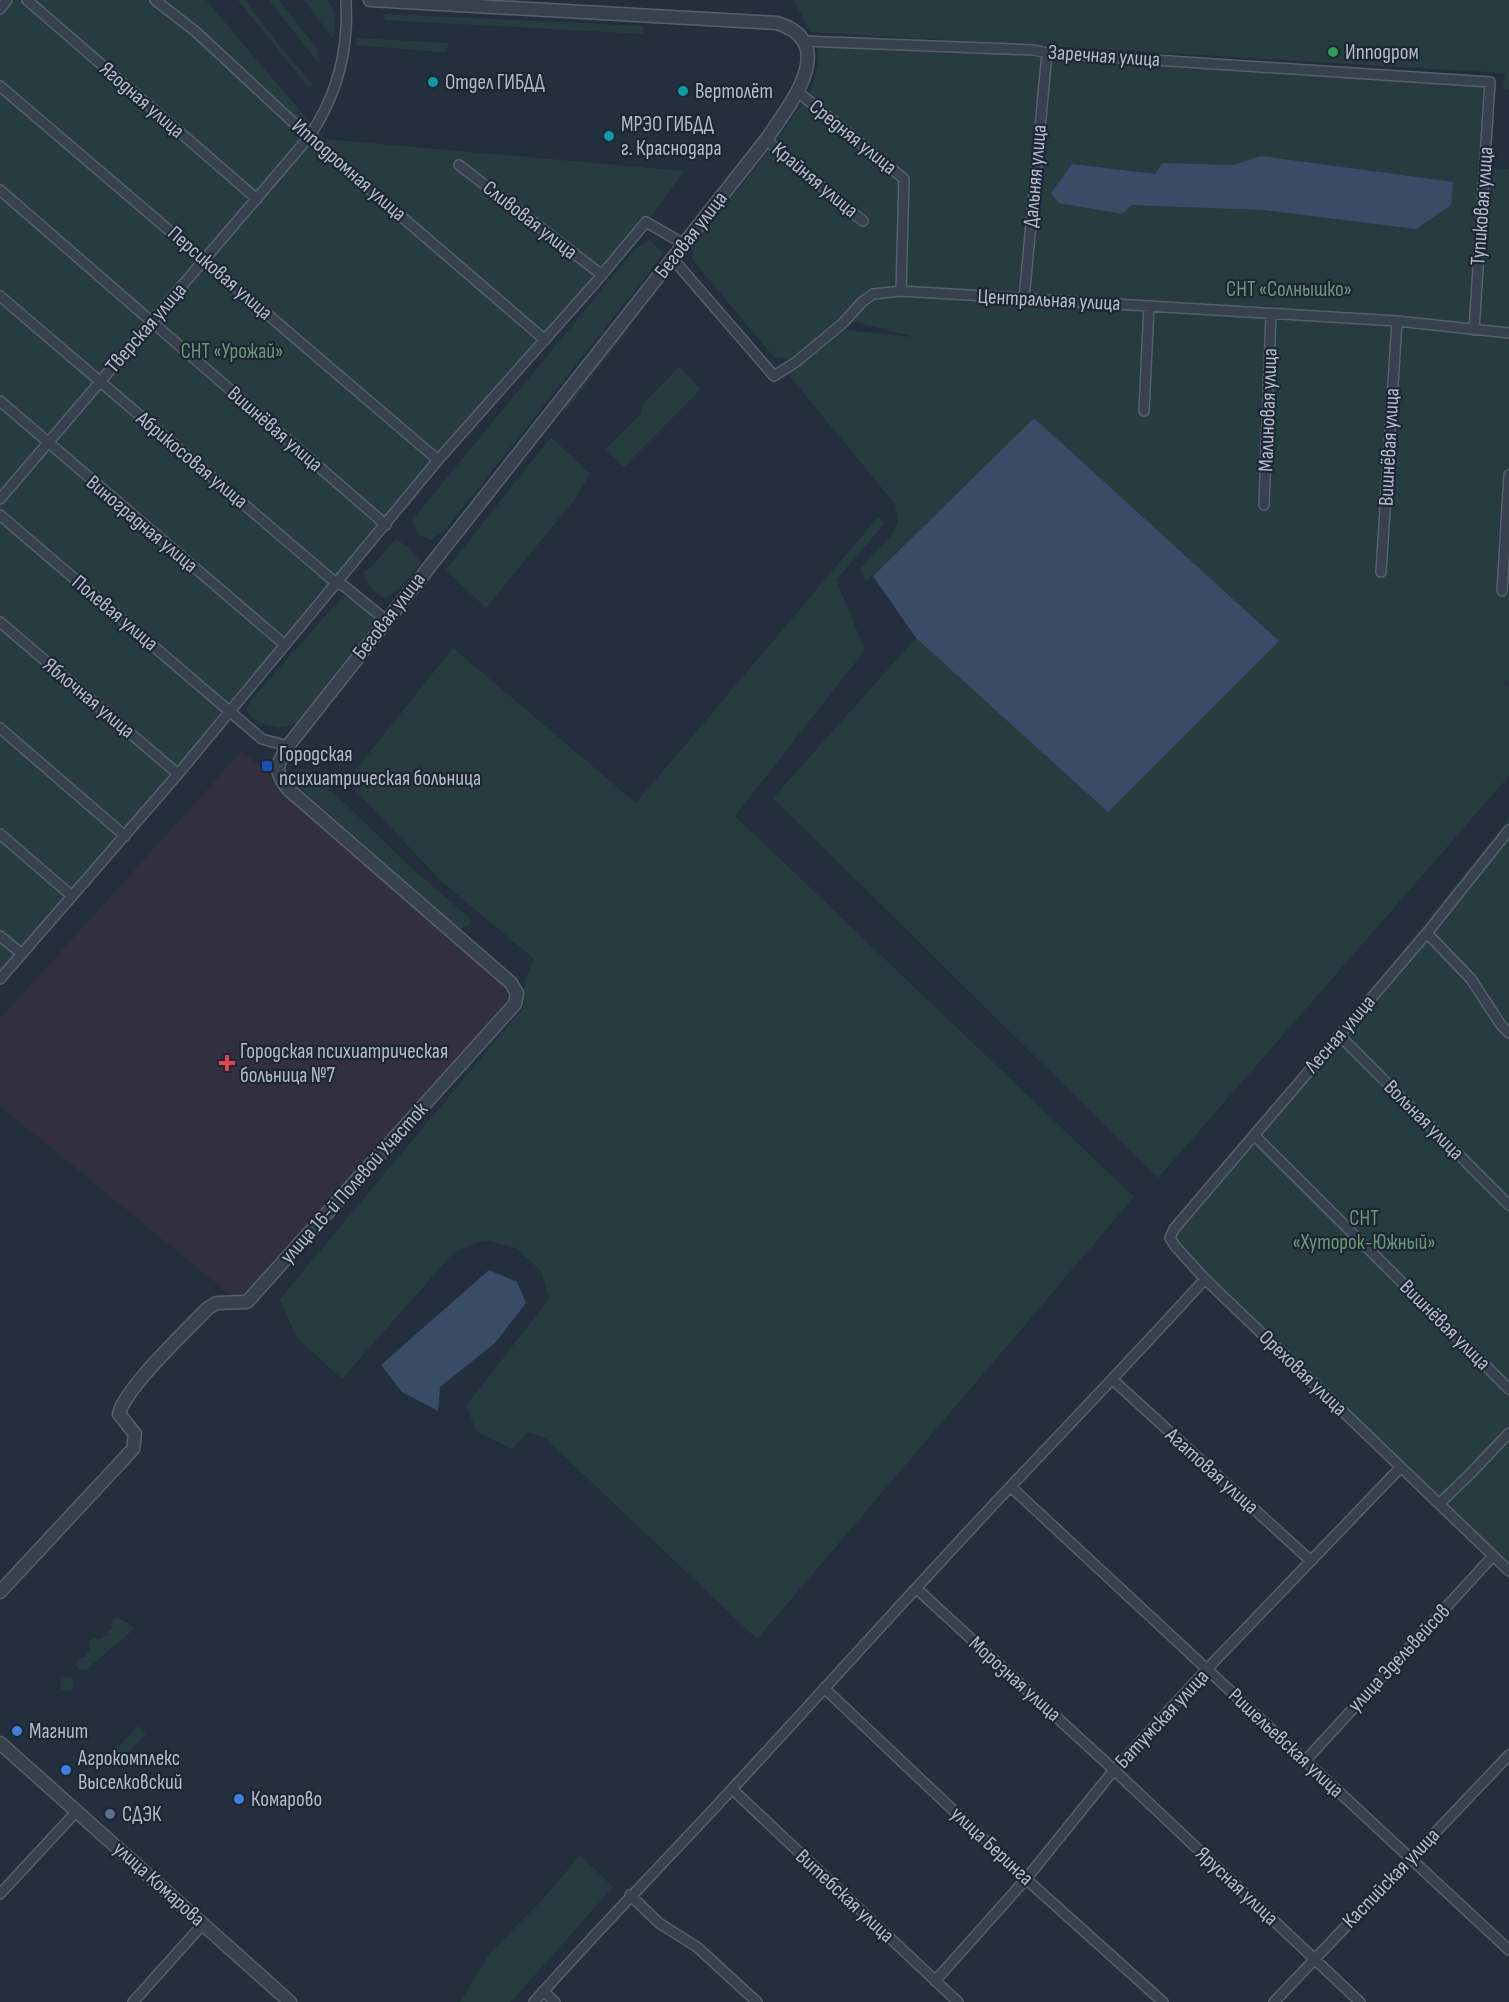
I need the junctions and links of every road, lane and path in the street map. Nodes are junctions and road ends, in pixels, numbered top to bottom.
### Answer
1 (7, 0) edge
2 (27, 0) edge
3 (155, 0) edge
4 (346, 0) edge
5 (370, 0) edge
6 (0, 9) edge
7 (803, 41) junction
8 (1047, 53) junction
9 (1490, 82) joint
10 (0, 86) edge
11 (798, 92) junction
12 (312, 132) junction
13 (766, 140) junction
14 (459, 165) dead end
15 (0, 190) edge
16 (257, 199) junction
17 (863, 221) dead end
18 (684, 244) junction
19 (673, 259) junction
20 (205, 260) junction
21 (602, 275) junction
22 (901, 291) junction
23 (0, 296) edge
24 (1024, 299) junction
25 (1149, 306) junction
26 (1271, 314) junction
27 (1397, 321) junction
28 (151, 322) junction
29 (1474, 330) junction
30 (1509, 333) edge
31 (545, 340) junction
32 (99, 382) junction
33 (0, 401) edge
34 (1144, 411) dead end
35 (47, 442) junction
36 (438, 460) junction
37 (1509, 474) edge
38 (0, 499) edge
39 (1264, 505) dead end
40 (0, 515) edge
41 (386, 525) junction
42 (1381, 572) dead end
43 (336, 583) junction
44 (1502, 591) dead end
45 (387, 621) junction
46 (0, 622) edge
47 (285, 645) junction
48 (230, 711) junction
49 (0, 728) edge
50 (288, 746) junction
51 (277, 765) joint
52 (178, 774) junction
53 (1509, 831) edge
54 (0, 834) edge
55 (125, 836) junction
56 (72, 896) junction
57 (1427, 933) junction
58 (0, 936) edge
59 (21, 954) junction
60 (0, 979) edge
61 (1509, 1033) edge
62 (1339, 1035) junction
63 (1254, 1135) junction
64 (1509, 1205) edge
65 (1170, 1238) joint
66 (1205, 1279) junction
67 (1113, 1380) junction
68 (1509, 1389) edge
69 (1509, 1432) edge
70 (1401, 1467) junction
71 (1011, 1487) junction
72 (1439, 1503) junction
73 (1493, 1556) junction
74 (1311, 1561) junction
75 (1509, 1571) edge
76 (917, 1589) junction
77 (0, 1592) edge
78 (1207, 1669) junction
79 (824, 1688) junction
80 (0, 1743) edge
81 (1509, 1755) edge
82 (1305, 1761) junction
83 (1114, 1770) junction
84 (732, 1789) junction
85 (77, 1811) junction
86 (1409, 1858) junction
87 (1026, 1879) junction
88 (0, 1894) edge
89 (630, 1895) junction
90 (203, 1924) junction
91 (1509, 1950) edge
92 (1314, 1958) junction
93 (935, 1981) junction
94 (543, 1991) junction
95 (134, 2002) edge
96 (290, 2002) edge
97 (534, 2002) edge
98 (555, 2002) edge
99 (757, 2002) edge
100 (958, 2002) edge
101 (1163, 2002) edge
102 (1274, 2002) edge
103 (1360, 2002) edge

1 - 6 street
2 - 16 street, Ягодная улица
3 - 12 street, Ипподромная улица
4 - 12 street, Тверская улица
5 - 7 street
7 - 8 street, Заречная улица
7 - 11 street, Беговая улица
8 - 9 street, Заречная улица
8 - 24 street, Дальняя улица
9 - 29 street, Тупиковая улица
10 - 20 street, Персиковая улица
11 - 13 street, Беговая улица
11 - 22 street, Средняя улица
12 - 16 street, Тверская улица
12 - 31 street, Ипподромная улица
13 - 17 street, Крайняя улица
13 - 18 street, Беговая улица
14 - 21 street, Сливовая улица
15 - 28 street, Вишнёвая улица
16 - 20 street, Тверская улица
18 - 19 street, Беговая улица
18 - 21 street
19 - 22 street, Центральная улица
19 - 45 street, Беговая улица
20 - 28 street, Тверская улица
20 - 36 street, Персиковая улица
21 - 31 street
22 - 24 street, Центральная улица
23 - 32 street, Абрикосовая улица
24 - 25 street, Центральная улица
25 - 26 street, Центральная улица
25 - 34 street
26 - 27 street, Центральная улица
26 - 39 street, Малиновая улица
27 - 29 street, Центральная улица
27 - 42 street, Вишнёвая улица
28 - 32 street, Тверская улица
28 - 41 street, Вишнёвая улица
29 - 30 street, Центральная улица
31 - 36 street
32 - 35 street, Тверская улица
32 - 43 street, Абрикосовая улица
33 - 35 street, Виноградная улица
35 - 38 street, Тверская улица
35 - 47 street, Виноградная улица
36 - 41 street
37 - 44 street
40 - 48 street, Полевая улица
41 - 43 street
43 - 45 street, Абрикосовая улица
43 - 47 street
45 - 50 street, Беговая улица
46 - 52 street, Яблочная улица
47 - 48 street
48 - 50 street, Полевая улица
48 - 52 street
49 - 55 street
50 - 51 street, Беговая улица
51 - 77 street, улица 16-й Полевой Участок
52 - 55 street
53 - 57 street, Лесная улица
54 - 56 street
55 - 56 street
56 - 59 street
57 - 61 street
57 - 62 street, Лесная улица
58 - 59 street
59 - 60 street
62 - 63 street, Лесная улица
62 - 64 street, Вольная улица
63 - 65 street, Лесная улица
63 - 68 street, Вишнёвая улица
65 - 66 street, Ореховая улица
66 - 67 street
66 - 70 street, Ореховая улица
67 - 71 street
67 - 74 street, Агатовая улица
69 - 72 street
70 - 72 street, Ореховая улица
70 - 74 street, Батумская улица
71 - 76 street
71 - 78 street, Ришельевская улица
72 - 73 street, Ореховая улица
73 - 75 street, Ореховая улица
73 - 82 street, улица Эдельвейсов
74 - 78 street, Батумская улица
76 - 79 street
76 - 83 street, Морозная улица
78 - 82 street, Ришельевская улица
78 - 83 street, Батумская улица
79 - 84 street
79 - 87 street, улица Беринга
80 - 85 street, улица Комарова
81 - 86 street, Каспийская улица
82 - 86 street, Ришельевская улица
83 - 87 street, Батумская улица
83 - 92 street, Ярусная улица
84 - 89 street
84 - 93 street, Витебская улица
85 - 88 street
85 - 90 street, улица Комарова
86 - 91 street, Ришельевская улица
86 - 92 street, Каспийская улица
87 - 93 street, Батумская улица
87 - 101 street, улица Беринга
89 - 94 street
89 - 99 street
90 - 95 street
90 - 96 street, улица Комарова
92 - 102 street, Каспийская улица
92 - 103 street, Ярусная улица
93 - 100 street, Витебская улица
94 - 97 street
94 - 98 street

